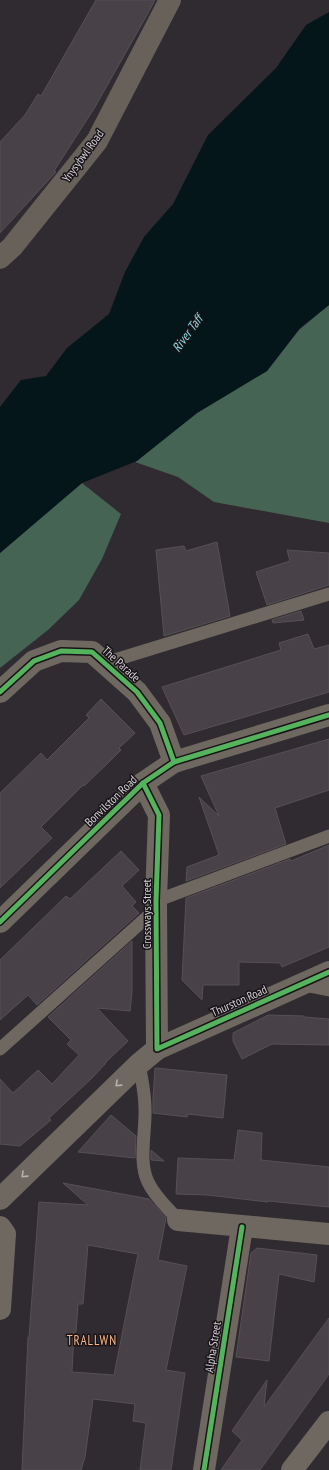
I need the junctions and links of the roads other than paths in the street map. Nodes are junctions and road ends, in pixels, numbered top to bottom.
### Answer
1 (170, 0) edge
2 (0, 258) edge
3 (329, 594) edge
4 (105, 663) junction
5 (0, 692) edge
6 (329, 715) edge
7 (174, 762) junction
8 (144, 783) junction
9 (329, 836) edge
10 (156, 905) junction
11 (0, 922) edge
12 (329, 972) edge
13 (300, 985) junction
14 (329, 990) edge
15 (0, 1049) edge
16 (157, 1049) junction
17 (139, 1064) junction
18 (0, 1199) edge
19 (178, 1220) joint
20 (0, 1227) edge
21 (242, 1227) junction
22 (329, 1234) edge
23 (0, 1309) edge
24 (329, 1422) edge
25 (204, 1470) edge
26 (292, 1470) edge

1 - 2 main road, Ynysybwl Road
3 - 4 lane
4 - 5 street, The Parade
4 - 7 street, The Parade
6 - 7 street, Bonvilston Road
7 - 8 street, Bonvilston Road
8 - 10 street, Crossways Street
8 - 11 street, Bonvilston Road
9 - 10 lane
10 - 15 lane
10 - 16 street, Crossways Street
12 - 13 street, Thurston Road
13 - 14 lane
13 - 16 street, Thurston Road
16 - 17 street, Thurston Road
17 -> 18 street, Thurston Road
17 - 19 lane
19 - 21 street
20 - 23 street
21 - 22 street
21 - 25 street, Alpha Street
24 - 26 street

